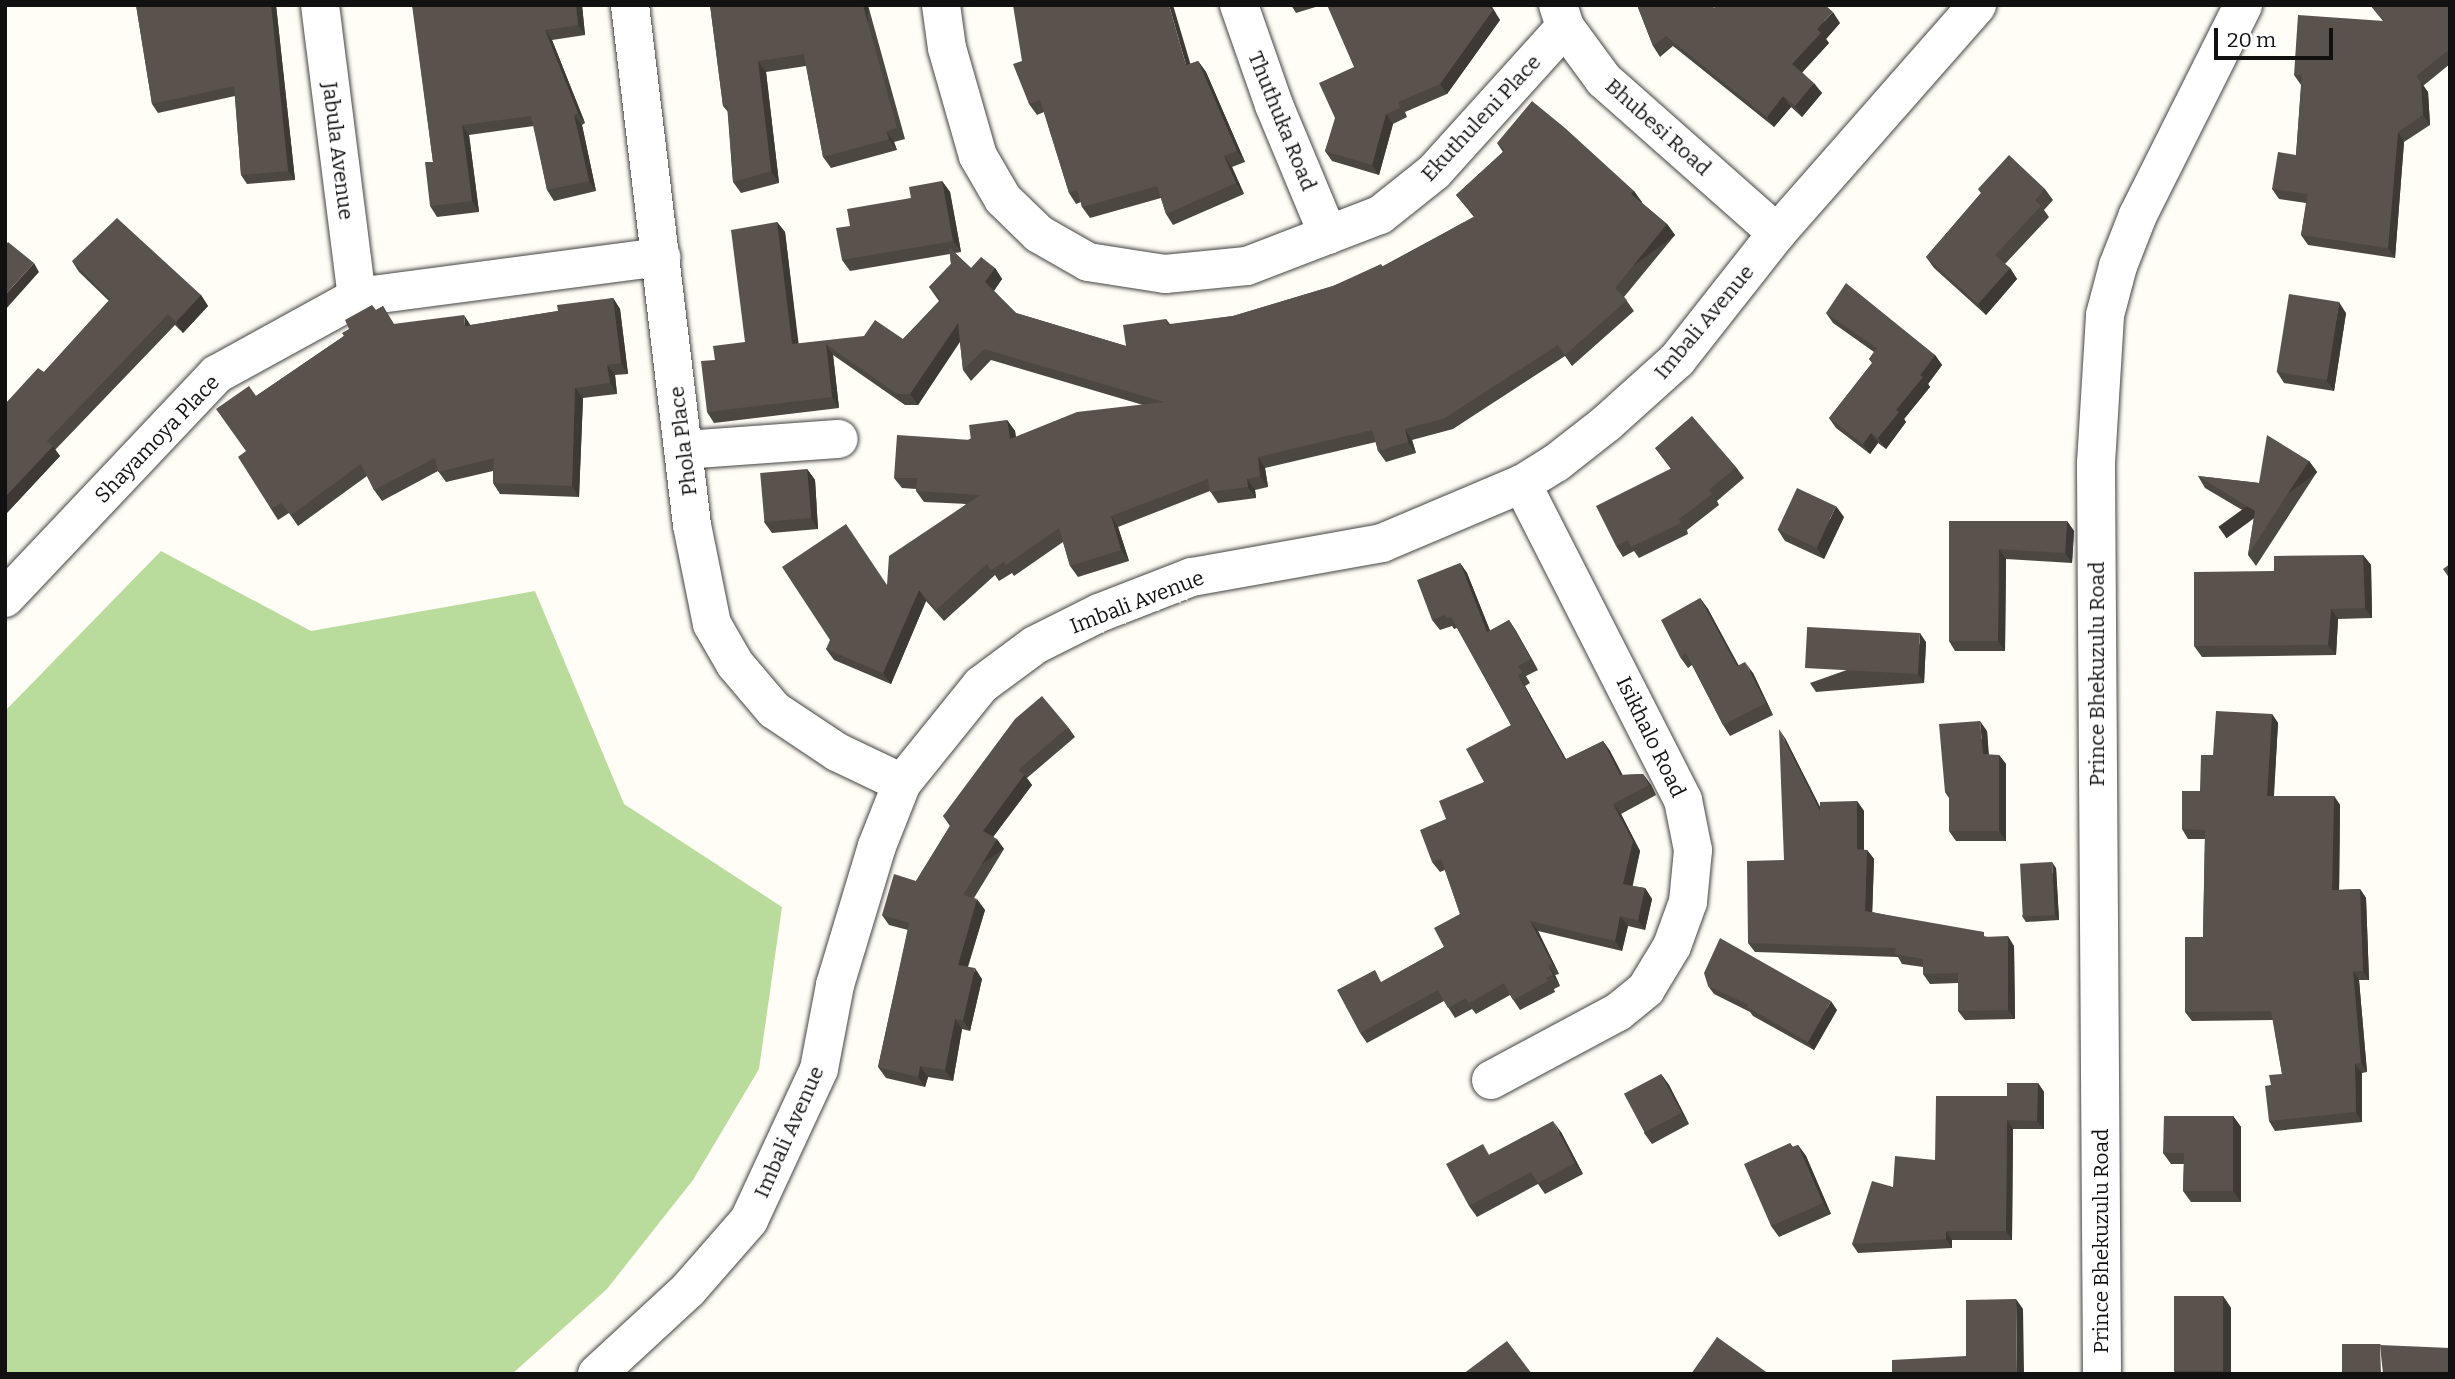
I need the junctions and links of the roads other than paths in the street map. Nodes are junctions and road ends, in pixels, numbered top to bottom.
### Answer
1 (320, 5) edge
2 (630, 5) edge
3 (942, 5) edge
4 (1239, 5) edge
5 (1977, 5) edge
6 (2243, 5) edge
7 (1562, 16) edge
8 (1777, 233) junction
9 (1328, 235) junction
10 (661, 257) junction
11 (357, 297) junction
12 (839, 439) dead end
13 (684, 450) junction
14 (1522, 484) junction
15 (5, 598) edge
16 (902, 783) junction
17 (1490, 1080) dead end
18 (597, 1374) edge
19 (2102, 1374) edge

1 - 11 street, Jabula Avenue
2 - 10 street, Phola Place
3 - 9 street, Ekuthuleni Place
4 - 9 street, Thuthuka Road
5 - 8 street, Imbali Avenue
6 - 19 street, Prince Bhekuzulu Road
7 - 8 street, Bhubesi Road
7 - 9 street, Ekuthuleni Place
8 - 14 street, Imbali Avenue
10 - 11 street, Shayamoya Place
10 - 13 street, Phola Place
11 - 15 street, Shayamoya Place
12 - 13 street
13 - 16 street, Phola Place
14 - 16 street, Imbali Avenue
14 - 17 street, Isikhalo Road
16 - 18 street, Imbali Avenue

